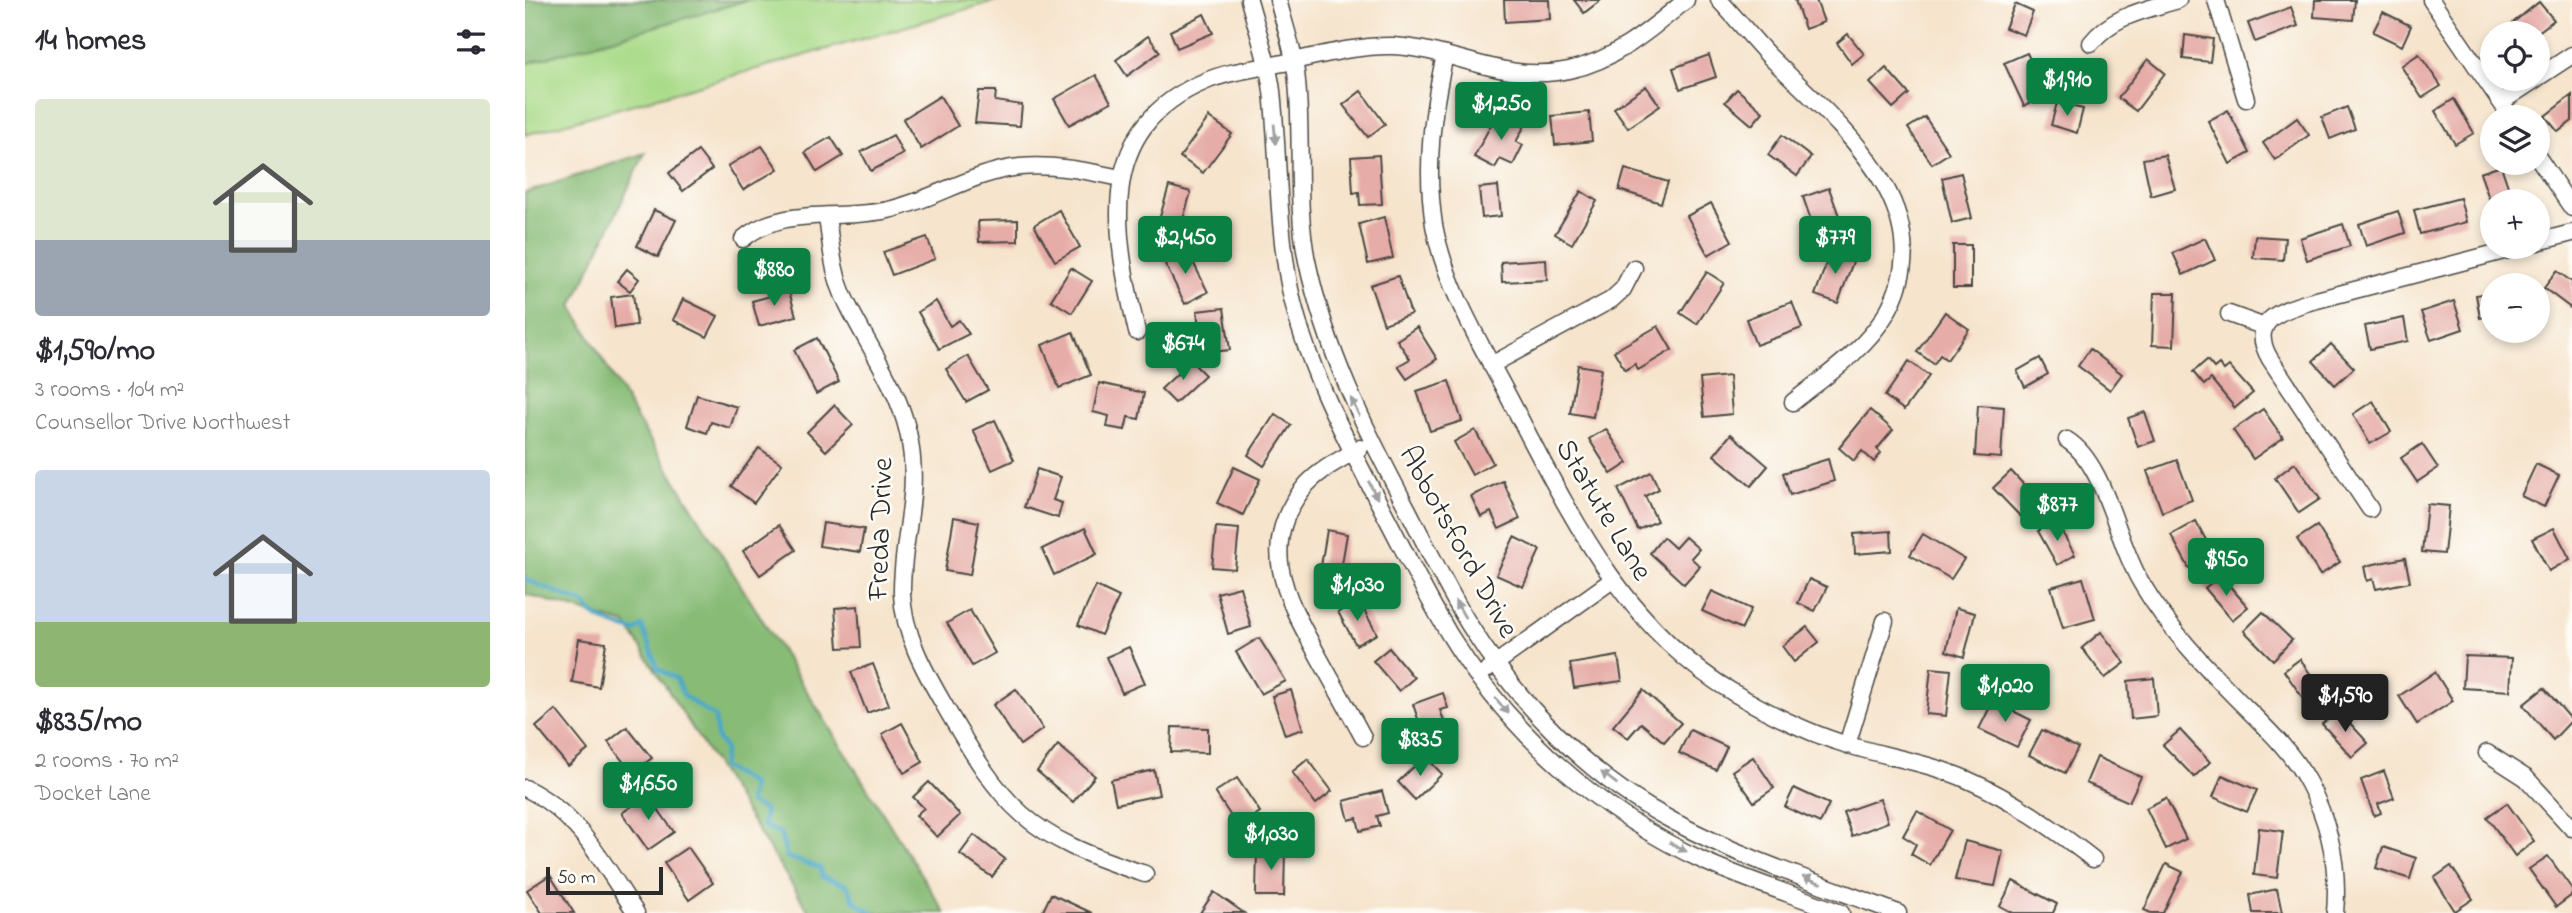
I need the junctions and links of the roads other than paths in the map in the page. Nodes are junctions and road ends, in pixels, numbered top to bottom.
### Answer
1 (1249, 0) edge
2 (1278, 0) edge
3 (1686, 0) edge
4 (1719, 0) edge
5 (2178, 0) edge
6 (2216, 0) edge
7 (2431, 0) edge
8 (2091, 43) dead end
9 (1445, 55) junction
10 (2572, 55) edge
11 (1295, 61) junction
12 (1267, 66) junction
13 (2550, 69) edge
14 (2518, 91) edge
15 (2246, 99) dead end
16 (2501, 102) junction
17 (2503, 105) edge
18 (2550, 175) edge
19 (1121, 178) junction
20 (2572, 208) edge
21 (827, 216) junction
22 (2572, 233) edge
23 (743, 239) dead end
24 (2550, 239) edge
25 (2480, 257) edge
26 (1634, 268) dead end
27 (2229, 314) dead end
28 (2265, 327) junction
29 (1137, 332) dead end
30 (1492, 365) junction
31 (1793, 402) dead end
32 (2067, 440) dead end
33 (1372, 442) junction
34 (1353, 452) junction
35 (2370, 509) dead end
36 (1611, 581) junction
37 (1885, 621) dead end
38 (1497, 663) junction
39 (1478, 677) junction
40 (1363, 737) dead end
41 (1847, 745) junction
42 (2487, 753) dead end
43 (525, 788) edge
44 (2572, 828) edge
45 (2093, 859) dead end
46 (1145, 874) dead end
47 (636, 913) edge
48 (1841, 913) edge
49 (1898, 913) edge
50 (2335, 913) edge

1 - 12 street, Abbotsford Drive
2 - 11 street, Abbotsford Drive
3 - 9 street
4 - 31 street
5 - 8 street
6 - 15 street
7 - 16 street
9 - 11 street
9 - 30 street, Statute Lane
10 - 13 street
11 - 12 street
33 -> 11 street, Abbotsford Drive
12 - 19 street
12 -> 34 street, Abbotsford Drive
14 - 16 street
16 - 17 street
18 - 20 street
19 - 21 street
19 - 29 street
21 - 23 street
21 - 46 street, Freda Drive
22 - 24 street
25 - 28 street
26 - 30 street
27 - 28 street
28 - 35 street
30 - 36 street, Statute Lane
32 - 50 street
33 - 34 street
38 -> 33 street, Abbotsford Drive
34 -> 39 street, Abbotsford Drive
34 - 40 street
36 - 38 street
36 - 41 street, Statute Lane
37 - 41 street
38 - 39 street
49 -> 38 street, Abbotsford Drive
39 -> 48 street, Abbotsford Drive
41 - 45 street, Statute Lane
42 - 44 street
43 - 47 street

